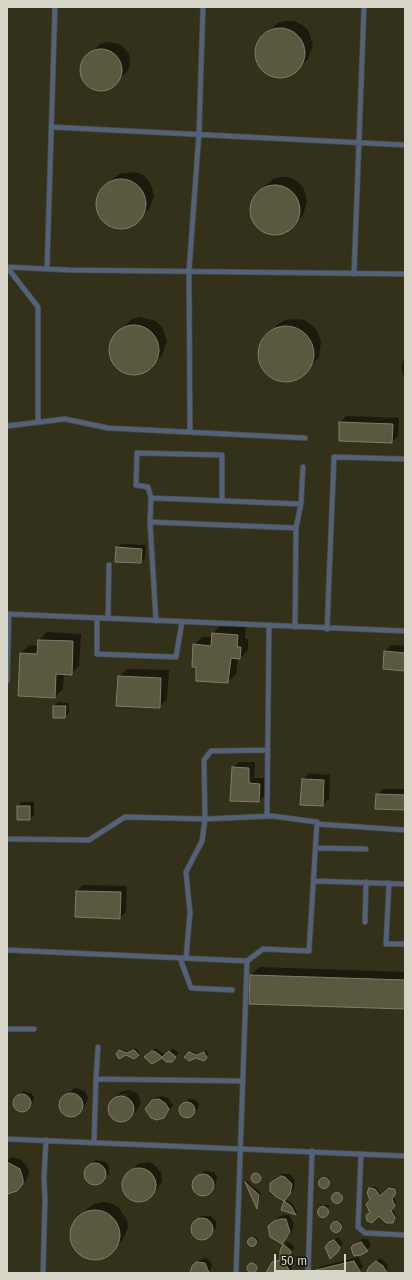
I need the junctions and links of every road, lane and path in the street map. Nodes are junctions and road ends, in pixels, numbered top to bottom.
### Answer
1 (55, 7) edge
2 (203, 7) edge
3 (364, 7) edge
4 (51, 127) junction
5 (199, 133) junction
6 (359, 141) junction
7 (405, 145) edge
8 (7, 267) edge
9 (47, 269) junction
10 (189, 271) junction
11 (354, 274) junction
12 (405, 274) edge
13 (38, 421) junction
14 (7, 426) edge
15 (190, 432) junction
16 (305, 438) dead end
17 (405, 459) edge
18 (303, 467) dead end
19 (151, 498) junction
20 (222, 501) junction
21 (301, 504) junction
22 (150, 522) junction
23 (296, 528) junction
24 (109, 565) dead end
25 (8, 614) edge
26 (97, 618) junction
27 (108, 618) junction
28 (156, 621) junction
29 (182, 622) junction
30 (269, 626) junction
31 (295, 627) junction
32 (327, 629) junction
33 (405, 631) edge
34 (7, 681) edge
35 (268, 750) junction
36 (267, 816) junction
37 (205, 819) junction
38 (317, 824) junction
39 (405, 830) edge
40 (7, 839) edge
41 (316, 848) junction
42 (366, 849) dead end
43 (314, 881) junction
44 (366, 882) junction
45 (388, 883) junction
46 (405, 884) edge
47 (365, 922) dead end
48 (405, 944) edge
49 (7, 950) edge
50 (180, 958) junction
51 (186, 958) junction
52 (247, 961) junction
53 (232, 990) dead end
54 (7, 1029) edge
55 (34, 1029) dead end
56 (98, 1047) dead end
57 (96, 1079) junction
58 (243, 1081) junction
59 (7, 1139) edge
60 (46, 1140) junction
61 (94, 1142) junction
62 (240, 1148) junction
63 (312, 1151) junction
64 (361, 1154) junction
65 (405, 1156) edge
66 (405, 1235) edge
67 (43, 1273) edge
68 (236, 1273) edge
69 (308, 1273) edge

1 - 4 lane
2 - 5 lane
3 - 6 lane
4 - 5 lane
4 - 9 lane
5 - 6 lane
5 - 10 lane
6 - 7 lane
6 - 11 lane
8 - 9 lane
8 - 13 lane
9 - 10 lane
10 - 11 lane
10 - 15 lane
11 - 12 lane
13 - 14 lane
13 - 15 lane
15 - 16 lane
17 - 32 lane
18 - 21 lane
19 - 20 lane
19 - 20 lane
19 - 22 lane
20 - 21 lane
21 - 23 lane
22 - 23 lane
22 - 28 lane
23 - 31 lane
24 - 27 lane
25 - 26 lane
25 - 34 lane
26 - 27 lane
26 - 29 lane
27 - 28 lane
28 - 29 lane
29 - 30 lane
30 - 31 lane
30 - 35 lane
31 - 32 lane
32 - 33 lane
35 - 36 lane
35 - 37 lane
36 - 37 lane
36 - 38 lane
37 - 40 lane
37 - 51 lane
38 - 39 lane
38 - 41 lane
41 - 42 lane
41 - 43 lane
43 - 44 lane
43 - 52 lane
44 - 45 lane
44 - 47 lane
45 - 46 lane
45 - 48 lane
49 - 50 lane
50 - 51 lane
50 - 53 lane
51 - 52 lane
52 - 58 lane
54 - 55 lane
56 - 57 lane
57 - 58 lane
57 - 61 lane
58 - 62 lane
59 - 60 lane
60 - 61 lane
60 - 67 lane
61 - 62 lane
62 - 63 lane
62 - 68 lane
63 - 64 lane
63 - 69 lane
64 - 65 lane
64 - 66 lane

